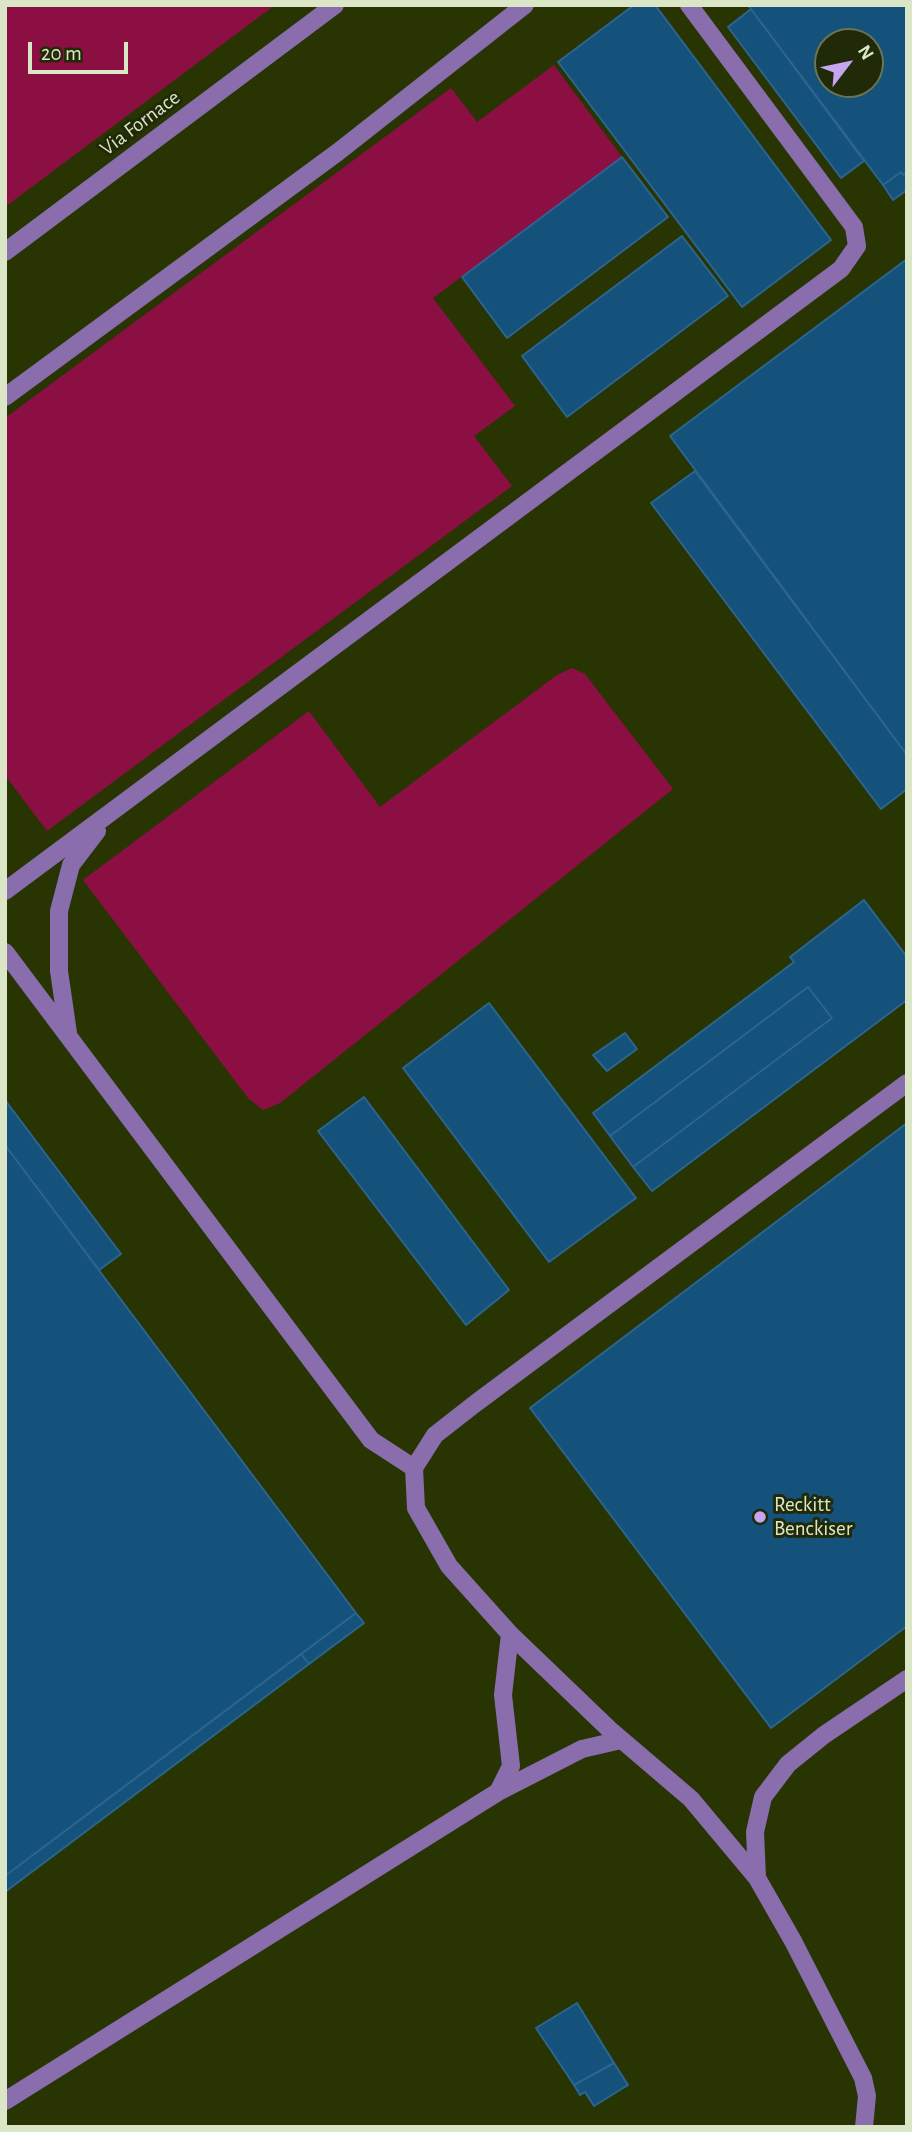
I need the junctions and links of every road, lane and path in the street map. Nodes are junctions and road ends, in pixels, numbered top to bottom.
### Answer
1 (335, 5) edge
2 (525, 5) edge
3 (688, 5) edge
4 (5, 252) edge
5 (5, 397) edge
6 (110, 813) junction
7 (5, 891) edge
8 (5, 952) edge
9 (69, 1036) junction
10 (907, 1083) edge
11 (414, 1468) junction
12 (510, 1634) junction
13 (907, 1679) edge
14 (621, 1740) junction
15 (498, 1792) junction
16 (757, 1878) junction
17 (5, 2101) edge
18 (864, 2127) edge

1 - 4 street, Via Fornace
2 - 5 street
3 - 6 street
6 - 7 street
6 - 9 street
8 - 9 street
9 - 11 street
10 - 11 street
11 - 12 street
12 - 14 street
12 - 15 street
13 - 16 street
14 - 15 street
14 - 16 street
15 - 17 street
16 - 18 street

